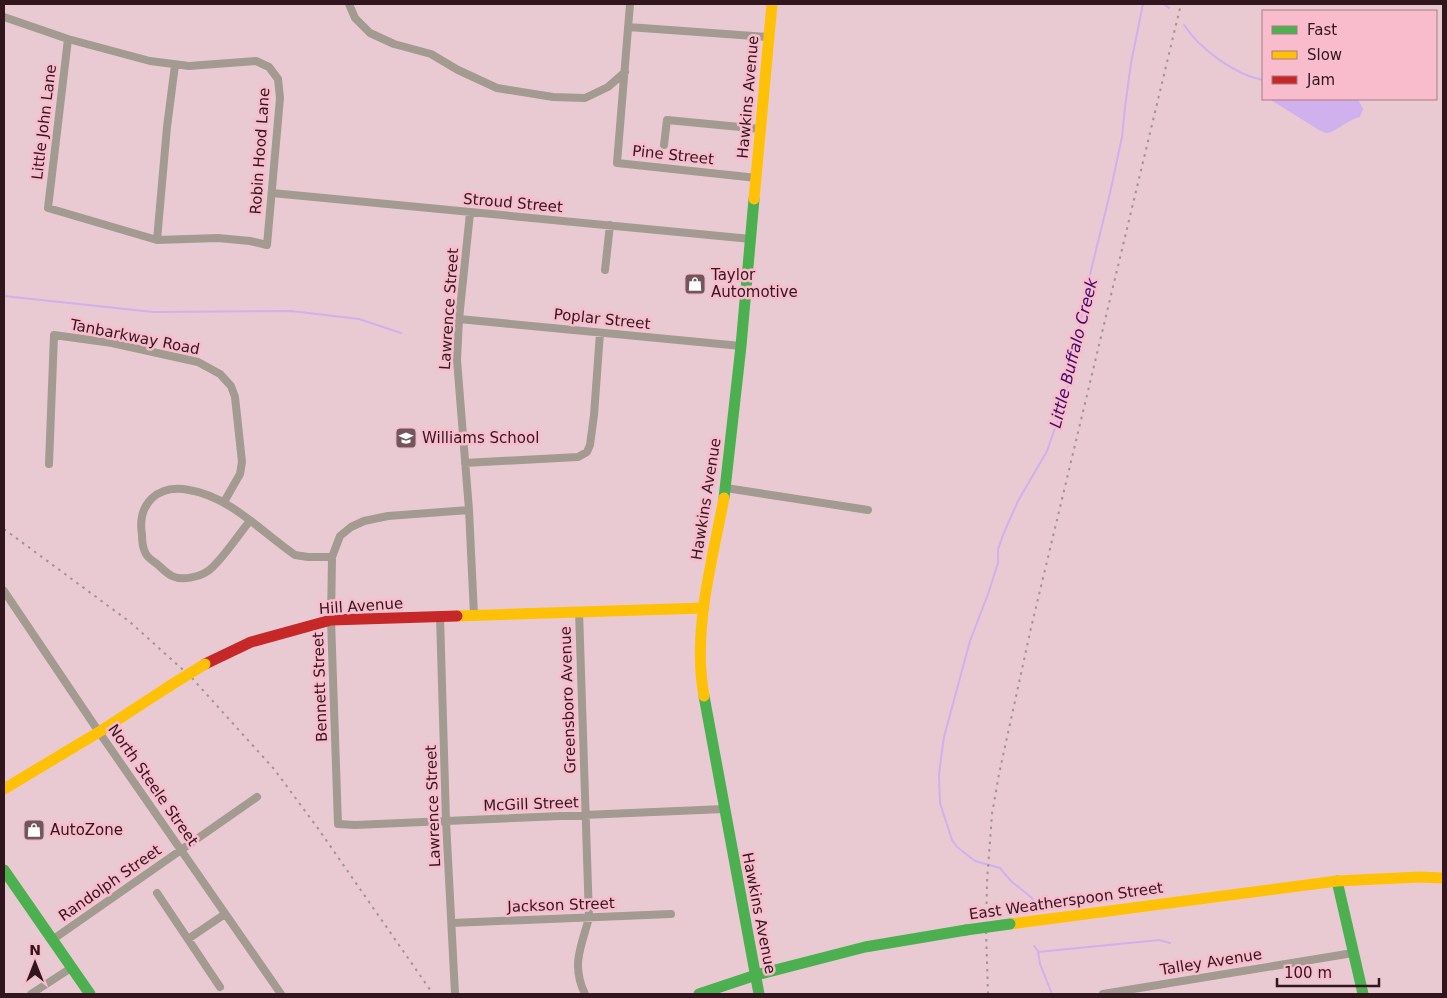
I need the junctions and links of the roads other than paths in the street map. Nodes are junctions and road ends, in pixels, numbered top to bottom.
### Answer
1 (349, 4) edge
2 (630, 4) edge
3 (772, 4) edge
4 (4, 17) edge
5 (628, 27) junction
6 (769, 37) junction
7 (68, 39) junction
8 (175, 65) junction
9 (624, 72) junction
10 (761, 128) junction
11 (664, 145) dead end
12 (756, 178) junction
13 (272, 193) junction
14 (470, 213) junction
15 (610, 225) junction
16 (751, 239) junction
17 (157, 240) junction
18 (605, 270) dead end
19 (459, 319) junction
20 (600, 333) junction
21 (742, 346) junction
22 (465, 463) junction
23 (49, 464) dead end
24 (726, 488) junction
25 (224, 502) junction
26 (469, 510) junction
27 (868, 510) dead end
28 (250, 522) junction
29 (332, 557) junction
30 (4, 591) edge
31 (704, 608) junction
32 (579, 611) junction
33 (474, 615) junction
34 (440, 616) junction
35 (331, 620) junction
36 (99, 732) junction
37 (4, 788) edge
38 (257, 797) dead end
39 (724, 809) junction
40 (587, 815) junction
41 (446, 821) junction
42 (338, 824) joint
43 (181, 851) junction
44 (4, 870) edge
45 (1443, 878) edge
46 (1337, 882) junction
47 (157, 893) dead end
48 (225, 914) junction
49 (671, 914) dead end
50 (589, 918) junction
51 (452, 923) junction
52 (188, 939) junction
53 (52, 940) junction
54 (1353, 953) junction
55 (71, 968) junction
56 (756, 975) junction
57 (220, 987) dead end
58 (31, 994) edge
59 (90, 994) edge
60 (281, 994) edge
61 (455, 994) edge
62 (585, 994) edge
63 (700, 994) edge
64 (759, 994) edge
65 (1103, 994) edge
66 (1363, 994) edge

1 - 9 street
2 - 5 street
3 - 6 street, Hawkins Avenue
4 - 7 street, Robin Hood Lane
5 - 6 street
5 - 9 street
6 - 10 street, Hawkins Avenue
7 - 8 street, Robin Hood Lane
7 - 17 street, Little John Lane
8 - 13 street, Robin Hood Lane
8 - 17 street
9 - 12 street, Pine Street
10 - 11 street
10 - 12 street, Hawkins Avenue
12 - 16 street, Hawkins Avenue
13 - 14 street, Stroud Street
13 - 17 street, Robin Hood Lane
14 - 15 street, Stroud Street
14 - 19 street, Lawrence Street
15 - 16 street, Stroud Street
15 - 18 street
16 - 21 street, Hawkins Avenue
19 - 20 street, Poplar Street
19 - 22 street, Lawrence Street
20 - 21 street, Poplar Street
20 - 22 street
21 - 24 street, Hawkins Avenue
22 - 26 street, Lawrence Street
23 - 25 street, Tanbarkway Road
24 - 27 street
24 - 31 street, Hawkins Avenue
25 - 28 street
25 - 28 street
26 - 29 street, Bennett Street
26 - 33 street, Lawrence Street
28 - 29 street
29 - 35 street, Bennett Street
30 - 36 street, North Steele Street
31 - 32 street, Hill Avenue
31 - 39 street, Hawkins Avenue
32 - 33 street, Hill Avenue
32 - 40 street, Greensboro Avenue
33 - 34 street, Hill Avenue
34 - 35 street, Hill Avenue
34 - 41 street, Lawrence Street
35 - 36 street, Hill Avenue, bridge
35 - 42 street, Bennett Street
36 - 37 street, Hill Avenue
36 - 43 street, North Steele Street
38 - 43 street, Randolph Street
39 - 40 street, McGill Street
39 - 56 street, Hawkins Avenue
40 - 41 street, McGill Street
40 - 50 street, Greensboro Avenue
41 - 42 street, McGill Street
41 - 51 street, Lawrence Street
43 - 48 street, North Steele Street
43 - 53 street, Randolph Street
44 - 53 street
45 - 46 street, East Weatherspoon Street
46 - 54 street
46 - 56 street, East Weatherspoon Street, bridge
47 - 52 street
48 - 52 street
48 - 60 street, North Steele Street
49 - 50 street, Jackson Street
50 - 51 street, Jackson Street
50 - 62 street, Greensboro Avenue
51 - 61 street, Lawrence Street
52 - 57 street
53 - 55 street
54 - 65 street, Talley Avenue
54 - 66 street
55 - 58 street
55 - 59 street
56 - 63 street, East Weatherspoon Street
56 - 64 street, Hawkins Avenue

